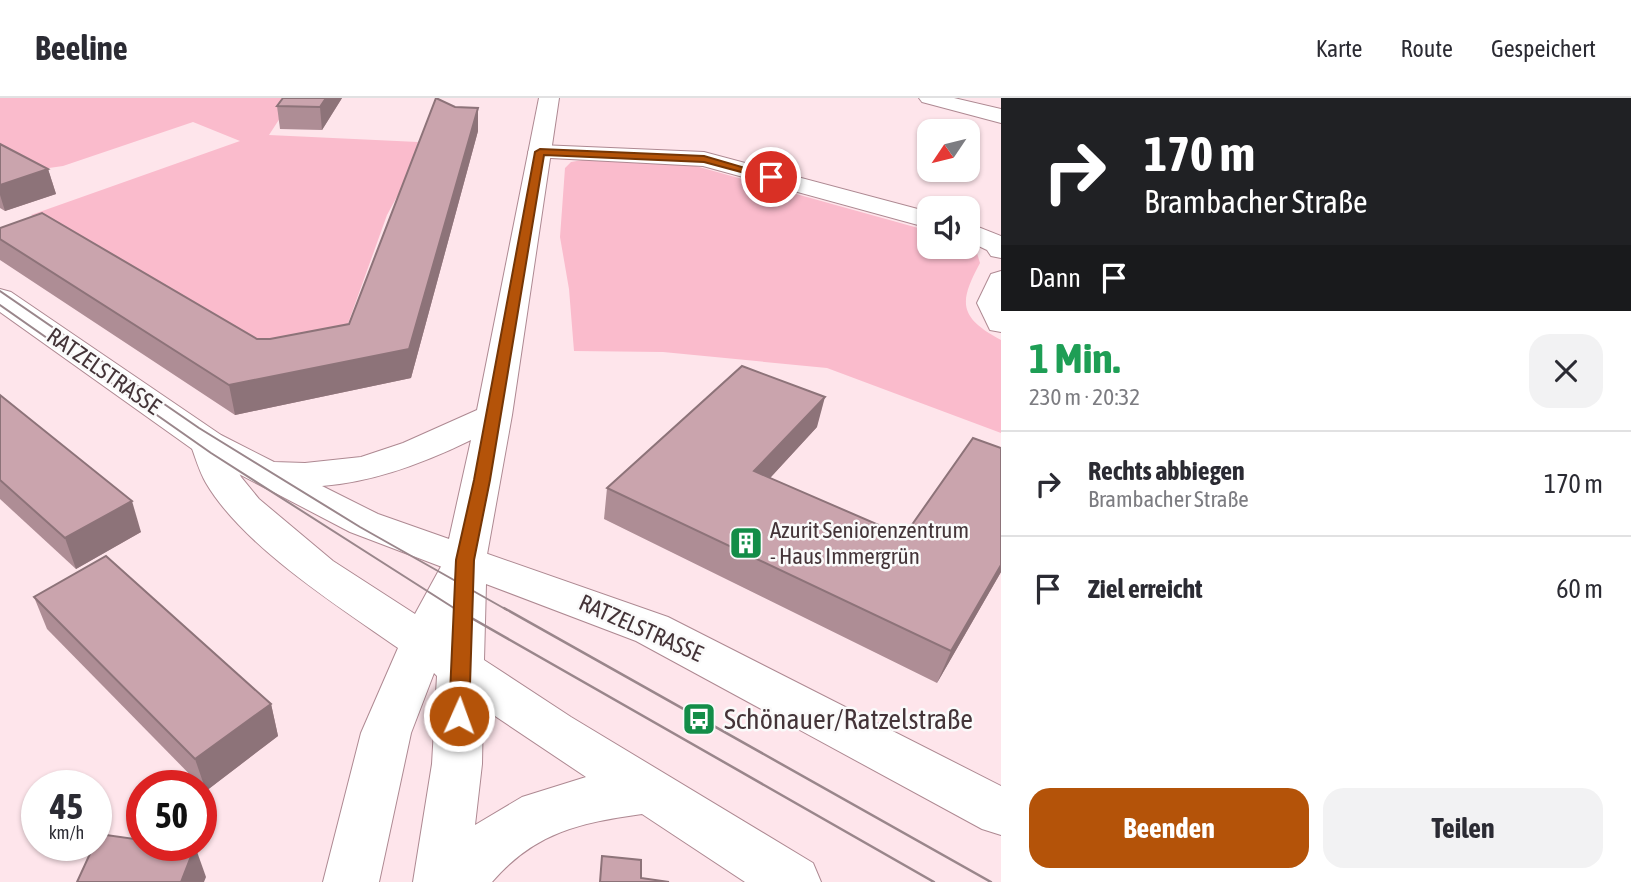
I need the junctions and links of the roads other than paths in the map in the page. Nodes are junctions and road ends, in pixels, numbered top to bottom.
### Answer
1 (549, 98) edge
2 (929, 98) edge
3 (1001, 116) edge
4 (540, 152) junction
5 (917, 217) edge
6 (980, 237) edge
7 (1001, 250) edge
8 (1001, 280) edge
9 (0, 299) edge
10 (1001, 323) edge
11 (494, 415) junction
12 (208, 443) junction
13 (269, 472) junction
14 (465, 560) junction
15 (442, 655) junction
16 (647, 791) junction
17 (1001, 812) edge
18 (351, 882) edge
19 (441, 882) edge
20 (456, 882) edge
21 (793, 882) edge

1 - 4 main road
2 - 3 main road
4 - 5 main road
4 - 11 main road
6 - 7 main road
8 - 10 main road
9 - 12 main road, RATZELSTRASSE
11 - 13 main road, RATZELSTRASSE
11 - 14 main road
12 - 13 main road, RATZELSTRASSE
12 - 15 main road
13 - 14 main road, RATZELSTRASSE
14 - 15 main road
14 - 17 main road, RATZELSTRASSE
15 - 16 main road
15 - 18 main road
15 - 19 main road
16 - 20 main road
16 - 21 main road

